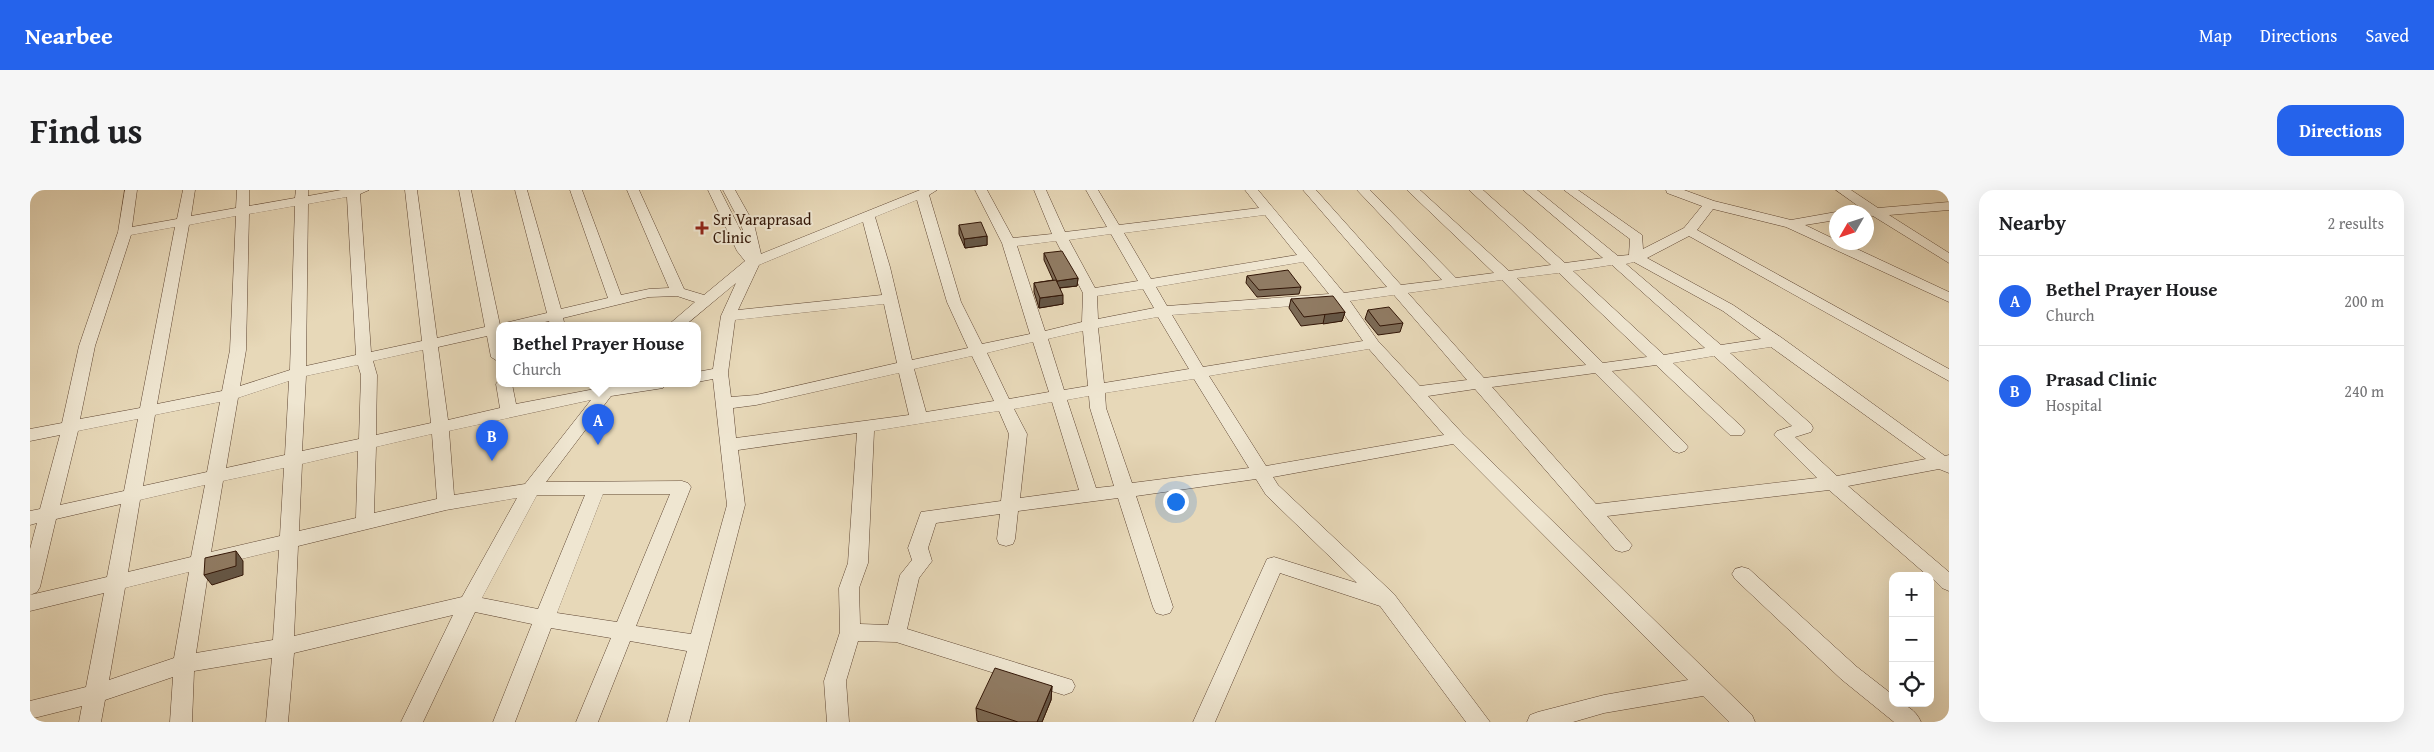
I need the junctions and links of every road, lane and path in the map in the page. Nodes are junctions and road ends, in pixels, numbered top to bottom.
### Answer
1 (131, 190) edge
2 (189, 190) edge
3 (243, 190) edge
4 (411, 190) edge
5 (465, 190) edge
6 (521, 190) edge
7 (576, 190) edge
8 (633, 190) edge
9 (714, 190) edge
10 (729, 190) edge
11 (981, 190) edge
12 (1040, 190) edge
13 (1092, 190) edge
14 (1251, 190) edge
15 (1309, 190) edge
16 (1363, 190) edge
17 (1413, 190) edge
18 (1475, 190) edge
19 (1529, 190) edge
20 (1570, 190) edge
21 (1672, 190) edge
22 (1842, 190) edge
23 (356, 191) edge
24 (926, 192) edge
25 (302, 195) edge
26 (1710, 204) junction
27 (1861, 205) edge
28 (1949, 206) edge
29 (1268, 211) junction
30 (241, 212) junction
31 (1874, 212) edge
32 (1874, 214) edge
33 (868, 217) junction
34 (1829, 217) edge
35 (183, 221) junction
36 (1791, 224) junction
37 (1116, 230) junction
38 (1689, 231) junction
39 (125, 232) junction
40 (1060, 237) junction
41 (1009, 243) junction
42 (1305, 258) junction
43 (1636, 258) junction
44 (1949, 259) edge
45 (1615, 261) junction
46 (754, 262) junction
47 (1562, 268) junction
48 (1506, 276) junction
49 (1148, 283) junction
50 (1453, 283) junction
51 (1398, 290) junction
52 (678, 292) junction
53 (1090, 293) junction
54 (1340, 298) junction
55 (1949, 298) edge
56 (890, 299) junction
57 (616, 301) junction
58 (707, 301) junction
59 (1164, 311) junction
60 (728, 316) junction
61 (557, 321) edge
62 (499, 322) edge
63 (680, 322) edge
64 (1090, 325) junction
65 (496, 329) edge
66 (1039, 336) junction
67 (1777, 341) junction
68 (431, 344) junction
69 (1373, 344) junction
70 (978, 350) junction
71 (1717, 351) junction
72 (364, 358) junction
73 (1660, 360) junction
74 (904, 367) junction
75 (1599, 367) junction
76 (1199, 372) junction
77 (720, 373) junction
78 (298, 374) junction
79 (701, 376) edge
80 (1949, 376) edge
81 (1480, 384) junction
82 (505, 387) edge
83 (610, 388) edge
84 (573, 390) edge
85 (1097, 390) junction
86 (1416, 392) junction
87 (230, 395) junction
88 (1058, 396) junction
89 (724, 403) junction
90 (1004, 405) junction
91 (148, 411) junction
92 (509, 412) junction
93 (919, 419) junction
94 (866, 426) junction
95 (70, 427) junction
96 (440, 427) junction
97 (1736, 431) dead end
98 (30, 435) edge
99 (1457, 438) junction
100 (368, 443) junction
101 (729, 446) junction
102 (1680, 447) dead end
103 (294, 460) junction
104 (1947, 463) edge
105 (1261, 472) junction
106 (216, 477) junction
107 (1833, 483) junction
108 (531, 489) junction
109 (596, 489) junction
110 (1125, 491) junction
111 (132, 496) junction
112 (1090, 496) junction
113 (446, 503) junction
114 (1010, 506) junction
115 (1592, 511) junction
116 (48, 515) junction
117 (30, 518) edge
118 (365, 522) junction
119 (289, 540) junction
120 (1006, 540) dead end
121 (1622, 545) dead end
122 (200, 562) junction
123 (1742, 574) dead end
124 (116, 582) junction
125 (1949, 583) edge
126 (30, 587) edge
127 (1388, 600) junction
128 (30, 602) edge
129 (470, 603) junction
130 (1163, 607) dead end
131 (545, 619) junction
132 (624, 632) junction
133 (850, 632) junction
134 (896, 634) junction
135 (698, 644) junction
136 (284, 647) junction
137 (184, 664) junction
138 (1064, 686) dead end
139 (1707, 686) junction
140 (94, 694) junction
141 (30, 710) edge
142 (1553, 720) edge
143 (90, 722) edge
144 (181, 722) edge
145 (276, 722) edge
146 (412, 722) edge
147 (504, 722) edge
148 (587, 722) edge
149 (678, 722) edge
150 (838, 722) edge
151 (1204, 722) edge
152 (1479, 722) edge
153 (1744, 722) edge
154 (1910, 722) edge

1 - 39 street
2 - 35 street
3 - 30 street
4 - 68 street
5 - 62 street
6 - 61 street
7 - 57 street
8 - 52 street
9 - 46 street
10 - 46 street
11 - 41 street
12 - 40 street
13 - 37 street
14 - 29 street
15 - 51 street
16 - 50 street
17 - 48 street
18 - 47 street
19 - 45 street
20 - 43 street
21 - 26 street
22 - 27 street
23 - 25 street
23 - 72 street
24 - 33 street
24 - 70 street
25 - 30 street
25 - 78 street
26 - 36 street
26 - 38 street
28 - 31 street
29 - 37 street
29 - 42 street
30 - 35 street
30 - 87 street
32 - 44 street
33 - 46 street
33 - 56 street
34 - 36 street
35 - 39 street
35 - 91 street
36 - 55 street
37 - 40 street
37 - 49 street
38 - 43 street
38 - 80 street
39 - 95 street
40 - 41 street
40 - 53 street
41 - 66 street
42 - 49 street
42 - 54 street
43 - 45 street
43 - 67 street
45 - 47 street
45 - 71 street
46 - 58 street
46 - 60 street
47 - 48 street
47 - 73 street
48 - 50 street
48 - 75 street
49 - 53 street
49 - 59 street
50 - 51 street
51 - 54 street
51 - 81 street
52 - 57 street
52 - 58 street
53 - 64 street
54 - 59 street
54 - 69 street
56 - 60 street
56 - 74 street
57 - 61 street
58 - 63 street
59 - 64 street
59 - 76 street
60 - 77 street
64 - 66 street
64 - 85 street
65 - 68 street
66 - 70 street
66 - 88 street
67 - 71 street
67 - 104 street
68 - 72 street
68 - 96 street
69 - 76 street
69 - 86 street
70 - 74 street
70 - 90 street
71 - 73 street
71 - 107 street
72 - 78 street
72 - 100 street
73 - 75 street
73 - 97 street
74 - 89 street
74 - 93 street
75 - 81 street
75 - 102 street
76 - 85 street
76 - 105 street
77 - 79 street
77 - 89 street
78 - 87 street
78 - 103 street
81 - 86 street
81 - 115 street
82 - 92 street
83 - 84 street
83 - 108 street
84 - 92 street
85 - 88 street
85 - 110 street
86 - 99 street
87 - 91 street
87 - 106 street
88 - 90 street
88 - 112 street
89 - 101 street
90 - 93 street
90 - 114 street
91 - 95 street
91 - 111 street
92 - 96 street
93 - 94 street
94 - 101 street
94 - 133 street
95 - 98 street
95 - 116 street
96 - 100 street
96 - 113 street
99 - 105 street
99 - 139 street
100 - 103 street
100 - 118 street
101 - 135 street
103 - 106 street
103 - 119 street
104 - 107 street
105 - 110 street
105 - 127 street
106 - 111 street
106 - 122 street
107 - 115 street
107 - 125 street
108 - 109 street
108 - 113 street
108 - 129 street
109 - 131 street
109 - 132 street
110 - 112 street
110 - 130 street
111 - 116 street
111 - 124 street
112 - 114 street
113 - 118 street
114 - 120 street
114 - 134 street
115 - 121 street
116 - 117 street
116 - 126 street
118 - 119 street
119 - 122 street
119 - 136 street
122 - 124 street
122 - 137 street
123 - 154 street
124 - 128 street
124 - 140 street
127 - 151 street
127 - 152 street
129 - 131 street
129 - 136 street
129 - 146 street
131 - 132 street
131 - 147 street
132 - 135 street
132 - 148 street
133 - 134 street
133 - 150 street
134 - 138 street
135 - 149 street
136 - 137 street
136 - 145 street
137 - 140 street
137 - 144 street
139 - 142 street
139 - 153 street
140 - 141 street
140 - 143 street

